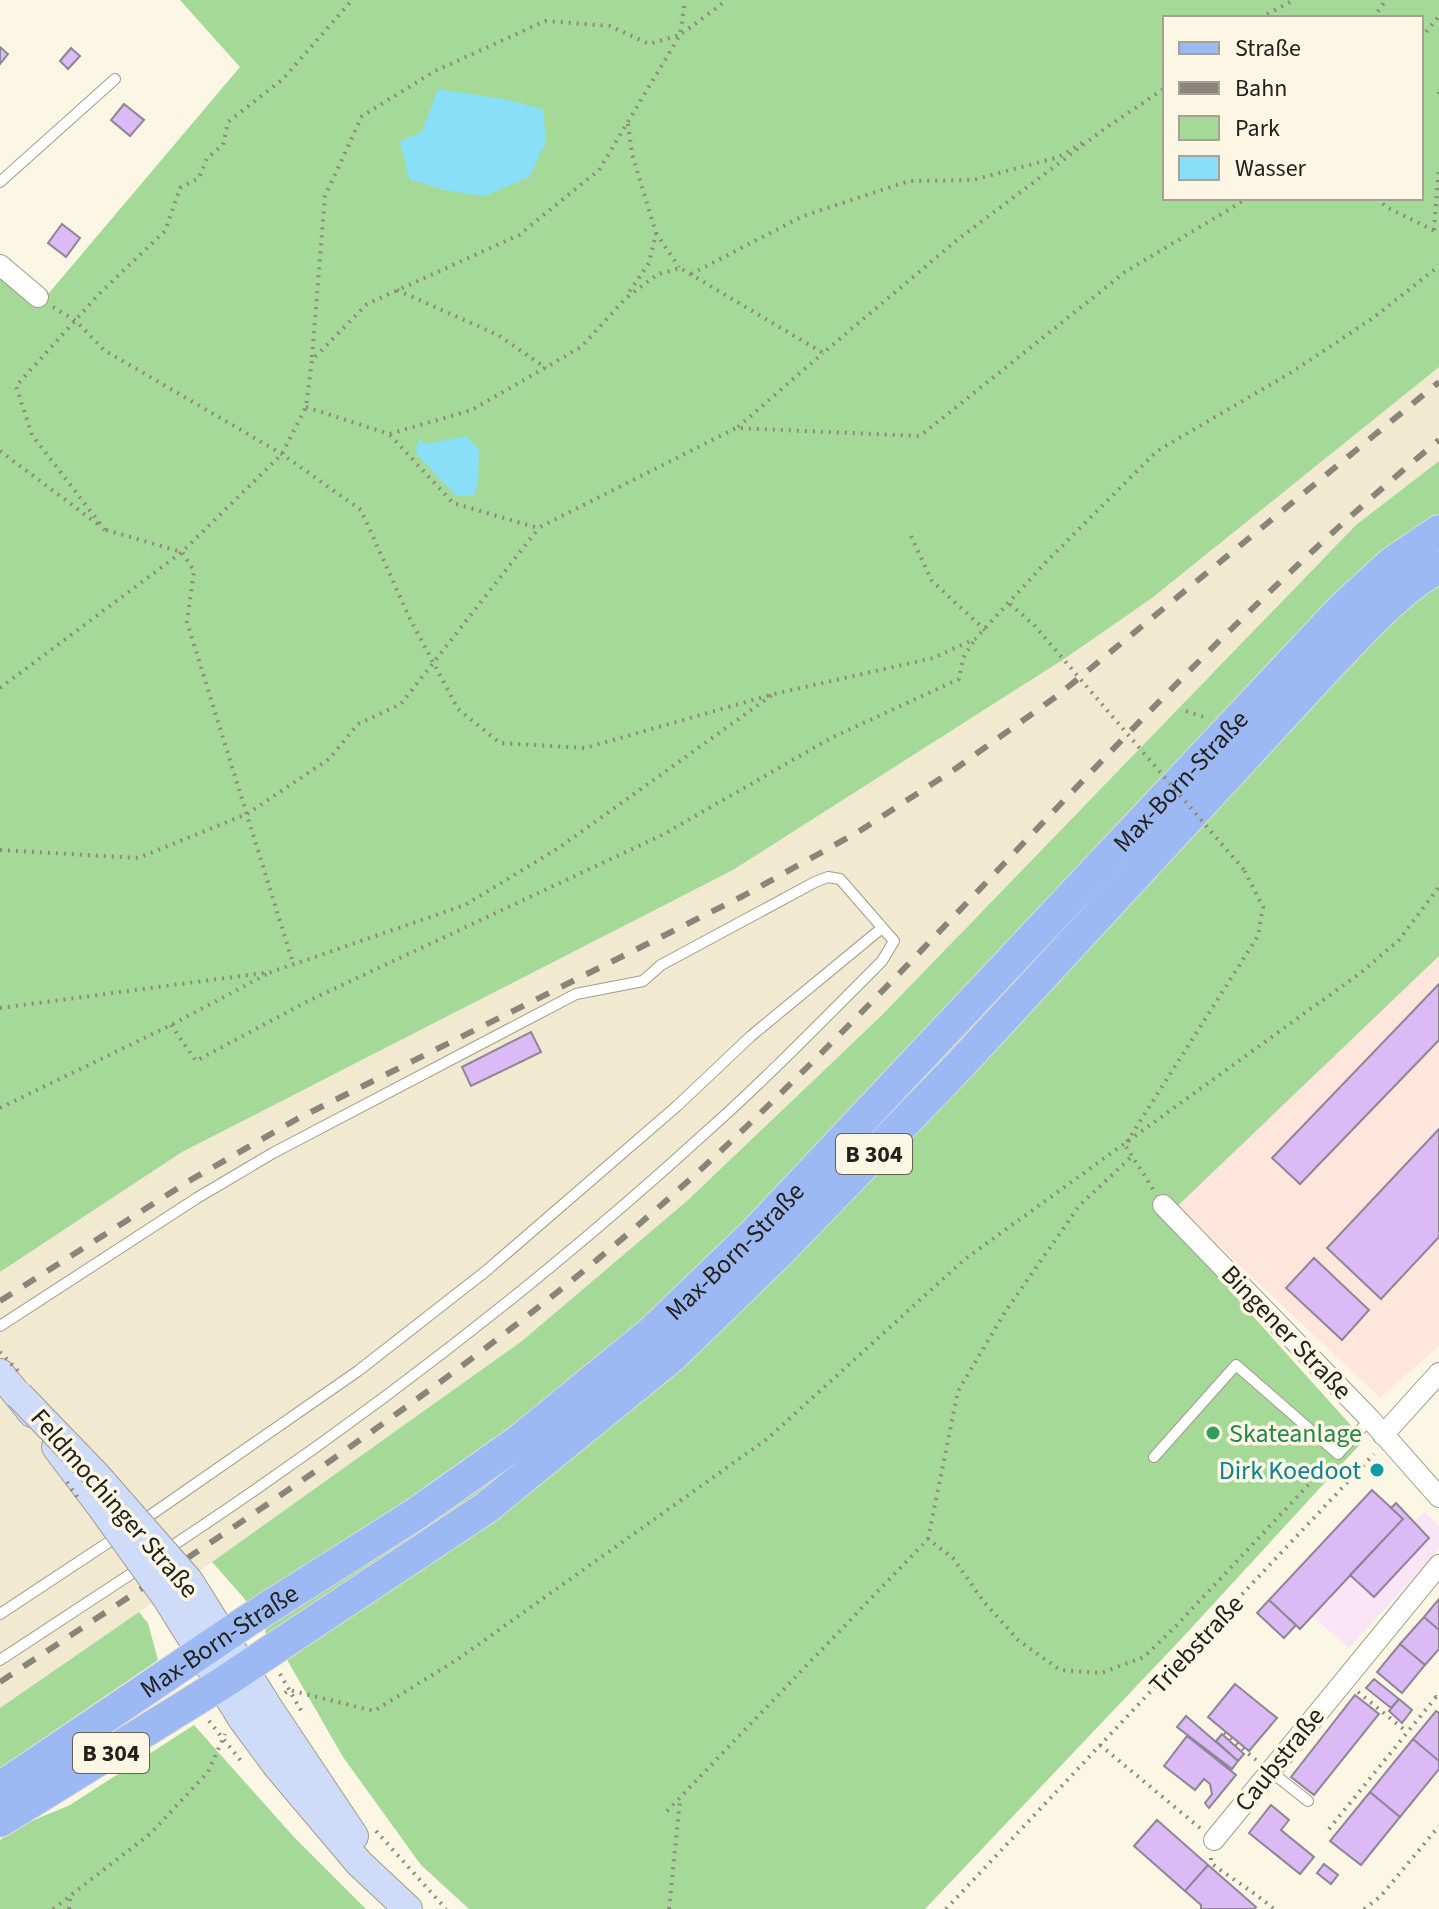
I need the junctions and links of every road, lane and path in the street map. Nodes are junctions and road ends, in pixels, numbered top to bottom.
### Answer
1 (352, 0) edge
2 (685, 0) edge
3 (727, 0) edge
4 (1294, 0) edge
5 (1264, 16) edge
6 (1439, 16) edge
7 (680, 35) junction
8 (1423, 36) edge
9 (115, 79) dead end
10 (1163, 89) edge
11 (628, 122) junction
12 (1107, 127) junction
13 (1439, 167) edge
14 (0, 182) edge
15 (1245, 200) edge
16 (1379, 200) edge
17 (1436, 232) edge
18 (656, 233) junction
19 (0, 265) edge
20 (1439, 266) edge
21 (680, 268) junction
22 (691, 274) junction
23 (397, 290) junction
24 (38, 297) joint
25 (626, 298) junction
26 (76, 321) junction
27 (823, 353) junction
28 (312, 360) junction
29 (546, 368) junction
30 (306, 407) junction
31 (736, 428) junction
32 (389, 434) junction
33 (0, 451) edge
34 (282, 454) junction
35 (538, 528) junction
36 (105, 530) junction
37 (1439, 531) edge
38 (911, 536) dead end
39 (182, 552) junction
40 (1439, 567) edge
41 (1010, 604) junction
42 (985, 630) junction
43 (975, 639) junction
44 (432, 664) junction
45 (0, 688) edge
46 (774, 694) junction
47 (247, 814) junction
48 (0, 850) edge
49 (1439, 887) edge
50 (882, 928) junction
51 (293, 963) junction
52 (271, 972) junction
53 (0, 1008) edge
54 (171, 1025) junction
55 (0, 1108) edge
56 (1125, 1145) junction
57 (1132, 1156) junction
58 (1163, 1205) joint
59 (0, 1326) edge
60 (0, 1373) edge
61 (1439, 1373) edge
62 (19, 1395) junction
63 (1377, 1427) junction
64 (1338, 1454) junction
65 (1154, 1457) dead end
66 (62, 1475) dead end
67 (1439, 1497) edge
68 (88, 1512) dead end
69 (928, 1539) junction
70 (1439, 1565) edge
71 (0, 1614) edge
72 (213, 1644) junction
73 (0, 1660) edge
74 (233, 1676) junction
75 (1344, 1680) junction
76 (1439, 1700) edge
77 (254, 1712) junction
78 (1407, 1732) junction
79 (1224, 1733) dead end
80 (1100, 1745) junction
81 (1270, 1771) junction
82 (0, 1788) edge
83 (680, 1797) junction
84 (1308, 1801) dead end
85 (667, 1811) dead end
86 (0, 1821) edge
87 (1439, 1826) edge
88 (1329, 1829) dead end
89 (1214, 1840) junction
90 (71, 1895) junction
91 (400, 1901) edge
92 (53, 1909) edge
93 (69, 1909) edge
94 (669, 1909) edge
95 (946, 1909) edge
96 (1274, 1909) edge
97 (1364, 1909) edge

1 - 26 path
2 - 7 path
3 - 7 path
4 - 5 path
6 - 8 path
7 - 11 path
7 - 28 path
9 - 14 lane
10 - 12 path
11 - 18 path
11 - 23 path
12 - 22 path
12 - 27 path
13 - 17 path
15 - 31 path
16 - 17 path
18 - 21 path
18 - 25 path
19 - 24 street
20 - 41 path
21 - 22 path
21 - 25 path
22 - 27 path
23 - 28 path
23 - 29 path
24 - 26 path
25 - 29 path
26 - 34 path
26 - 36 path
27 - 31 path
28 - 30 path
29 - 32 path
30 - 32 path
30 - 34 path
31 - 35 path
32 - 35 path
33 - 36 path
34 - 39 path
34 - 44 path
35 - 44 path
36 - 39 path
37 - 72 main road, Max-Born-Straße / B 304
38 - 42 path
39 - 45 path
39 - 47 path
40 - 74 main road, Max-Born-Straße / B 304
41 - 42 path
41 - 56 path, bridge
42 - 43 path
43 - 46 path
43 - 54 path
44 - 46 path
44 - 47 path
46 - 51 path
47 - 48 path
47 - 51 path
49 - 56 path
50 - 59 lane
50 - 71 lane
50 - 73 lane
51 - 52 path
52 - 53 path
52 - 54 path
54 - 55 path
56 - 57 path
56 - 77 path
57 - 58 path
57 - 69 path
58 - 63 street, Bingener Straße
60 - 62 main road, Feldmochinger Straße
61 - 63 street
62 - 72 main road, Feldmochinger Straße, bridge
62 - 72 main road, Feldmochinger Straße, bridge
63 - 64 lane
63 - 67 street, Bingener Straße
63 - 80 path, Triebstraße
64 - 65 lane
64 - 69 path
66 - 68 path, bridge
69 - 83 path
70 - 75 street, Caubstraße
72 - 74 main road, Feldmochinger Straße
72 - 82 main road, Max-Born-Straße / B 304
74 - 77 main road, Feldmochinger Straße
74 - 86 main road, Max-Born-Straße / B 304
75 - 78 path
75 - 81 street, Caubstraße
76 - 78 path
77 - 90 path
77 - 91 main road, Feldmochinger Straße
78 - 88 path
79 - 81 path
80 - 89 path
80 - 95 path, Triebstraße
81 - 84 lane
81 - 89 street, Caubstraße
83 - 85 path
83 - 94 path
87 - 97 path
89 - 96 path
90 - 92 path
90 - 93 path

